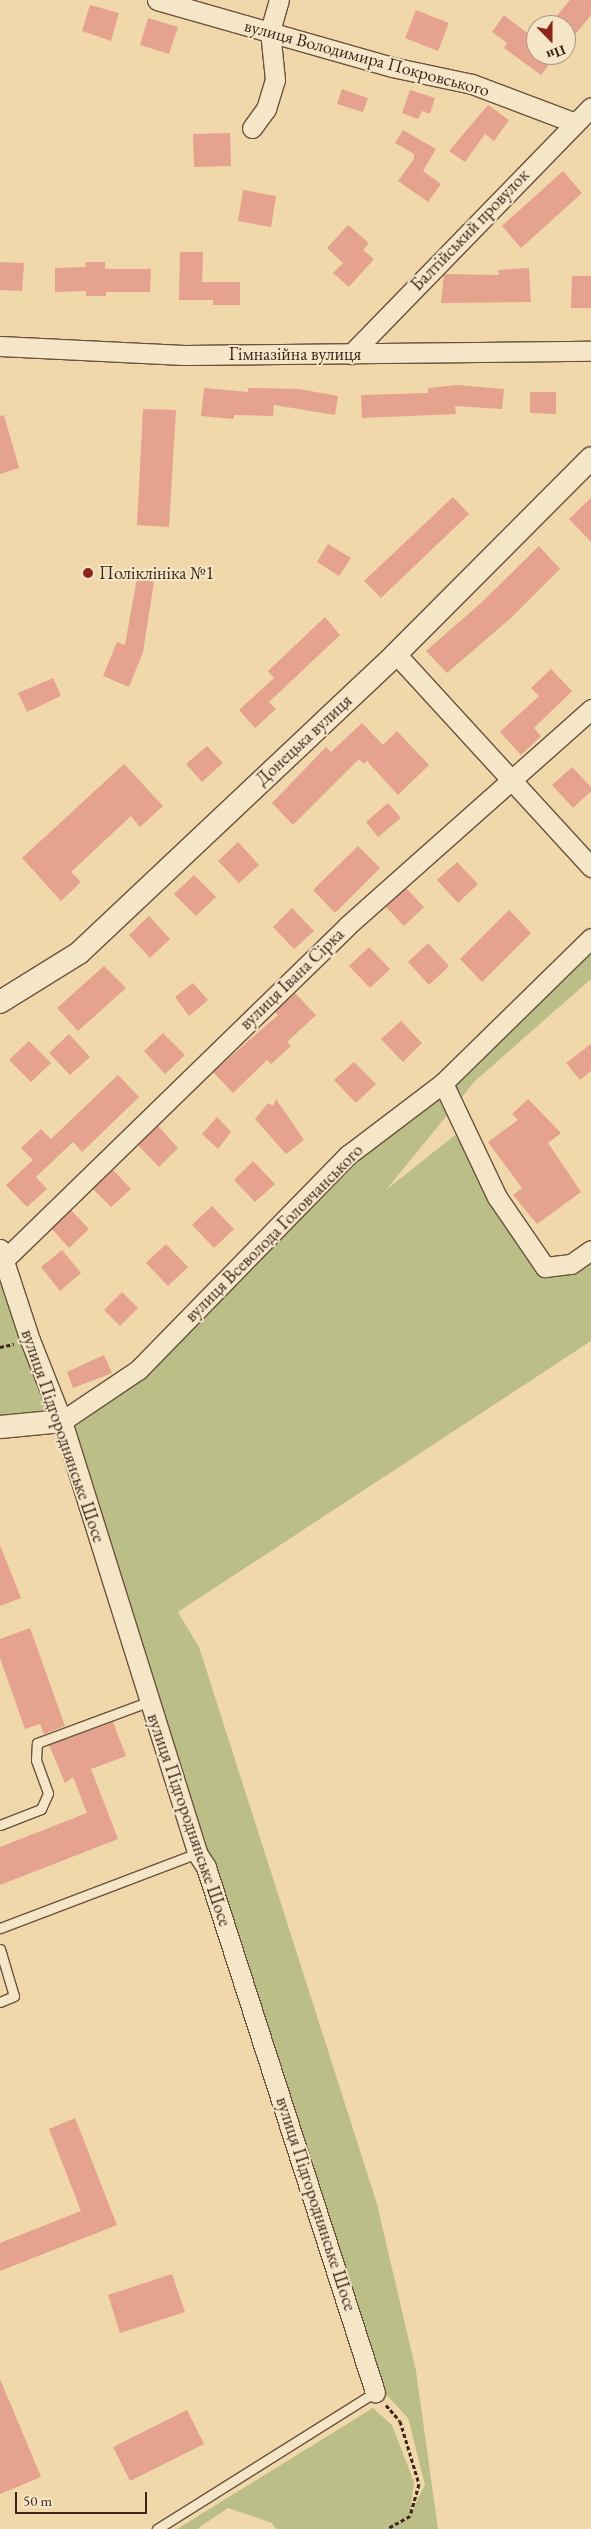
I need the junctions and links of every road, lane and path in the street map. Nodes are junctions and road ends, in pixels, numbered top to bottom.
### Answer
1 (157, 0) edge
2 (278, 0) edge
3 (270, 31) junction
4 (591, 107) edge
5 (574, 123) junction
6 (252, 128) dead end
7 (0, 346) edge
8 (591, 351) edge
9 (351, 354) junction
10 (591, 458) edge
11 (396, 654) junction
12 (591, 709) edge
13 (513, 781) junction
14 (591, 866) edge
15 (591, 938) edge
16 (0, 1002) edge
17 (443, 1083) junction
18 (591, 1250) edge
19 (2, 1254) edge
20 (62, 1421) junction
21 (0, 1427) edge
22 (148, 1702) junction
23 (0, 1825) edge
24 (197, 1853) junction
25 (0, 1928) edge
26 (0, 1949) edge
27 (0, 2002) edge
28 (375, 2392) junction
29 (157, 2529) edge
30 (387, 2529) edge

1 - 3 street, вулиця Володимира Покровського
2 - 3 street
3 - 5 street, вулиця Володимира Покровського
3 - 6 street
4 - 5 street, Балтійський провулок
5 - 9 street, Балтійський провулок
7 - 9 street, Гімназійна вулиця
8 - 9 street, Гімназійна вулиця
10 - 11 street, Донецька вулиця
11 - 13 street
11 - 16 street, Донецька вулиця
12 - 13 street, вулиця Івана Сірка
13 - 14 street
13 - 19 street, вулиця Івана Сірка
15 - 17 street, вулиця Всеволода Головчанського
17 - 18 street
17 - 20 street, вулиця Всеволода Головчанського
19 - 20 street, вулиця Підгороднянське Шосе
20 - 21 street
20 - 22 street, вулиця Підгороднянське Шосе
22 - 23 lane
22 - 24 street, вулиця Підгороднянське Шосе
24 - 25 lane
24 - 28 street, вулиця Підгороднянське Шосе
26 - 27 lane
28 - 29 lane
28 - 30 path

